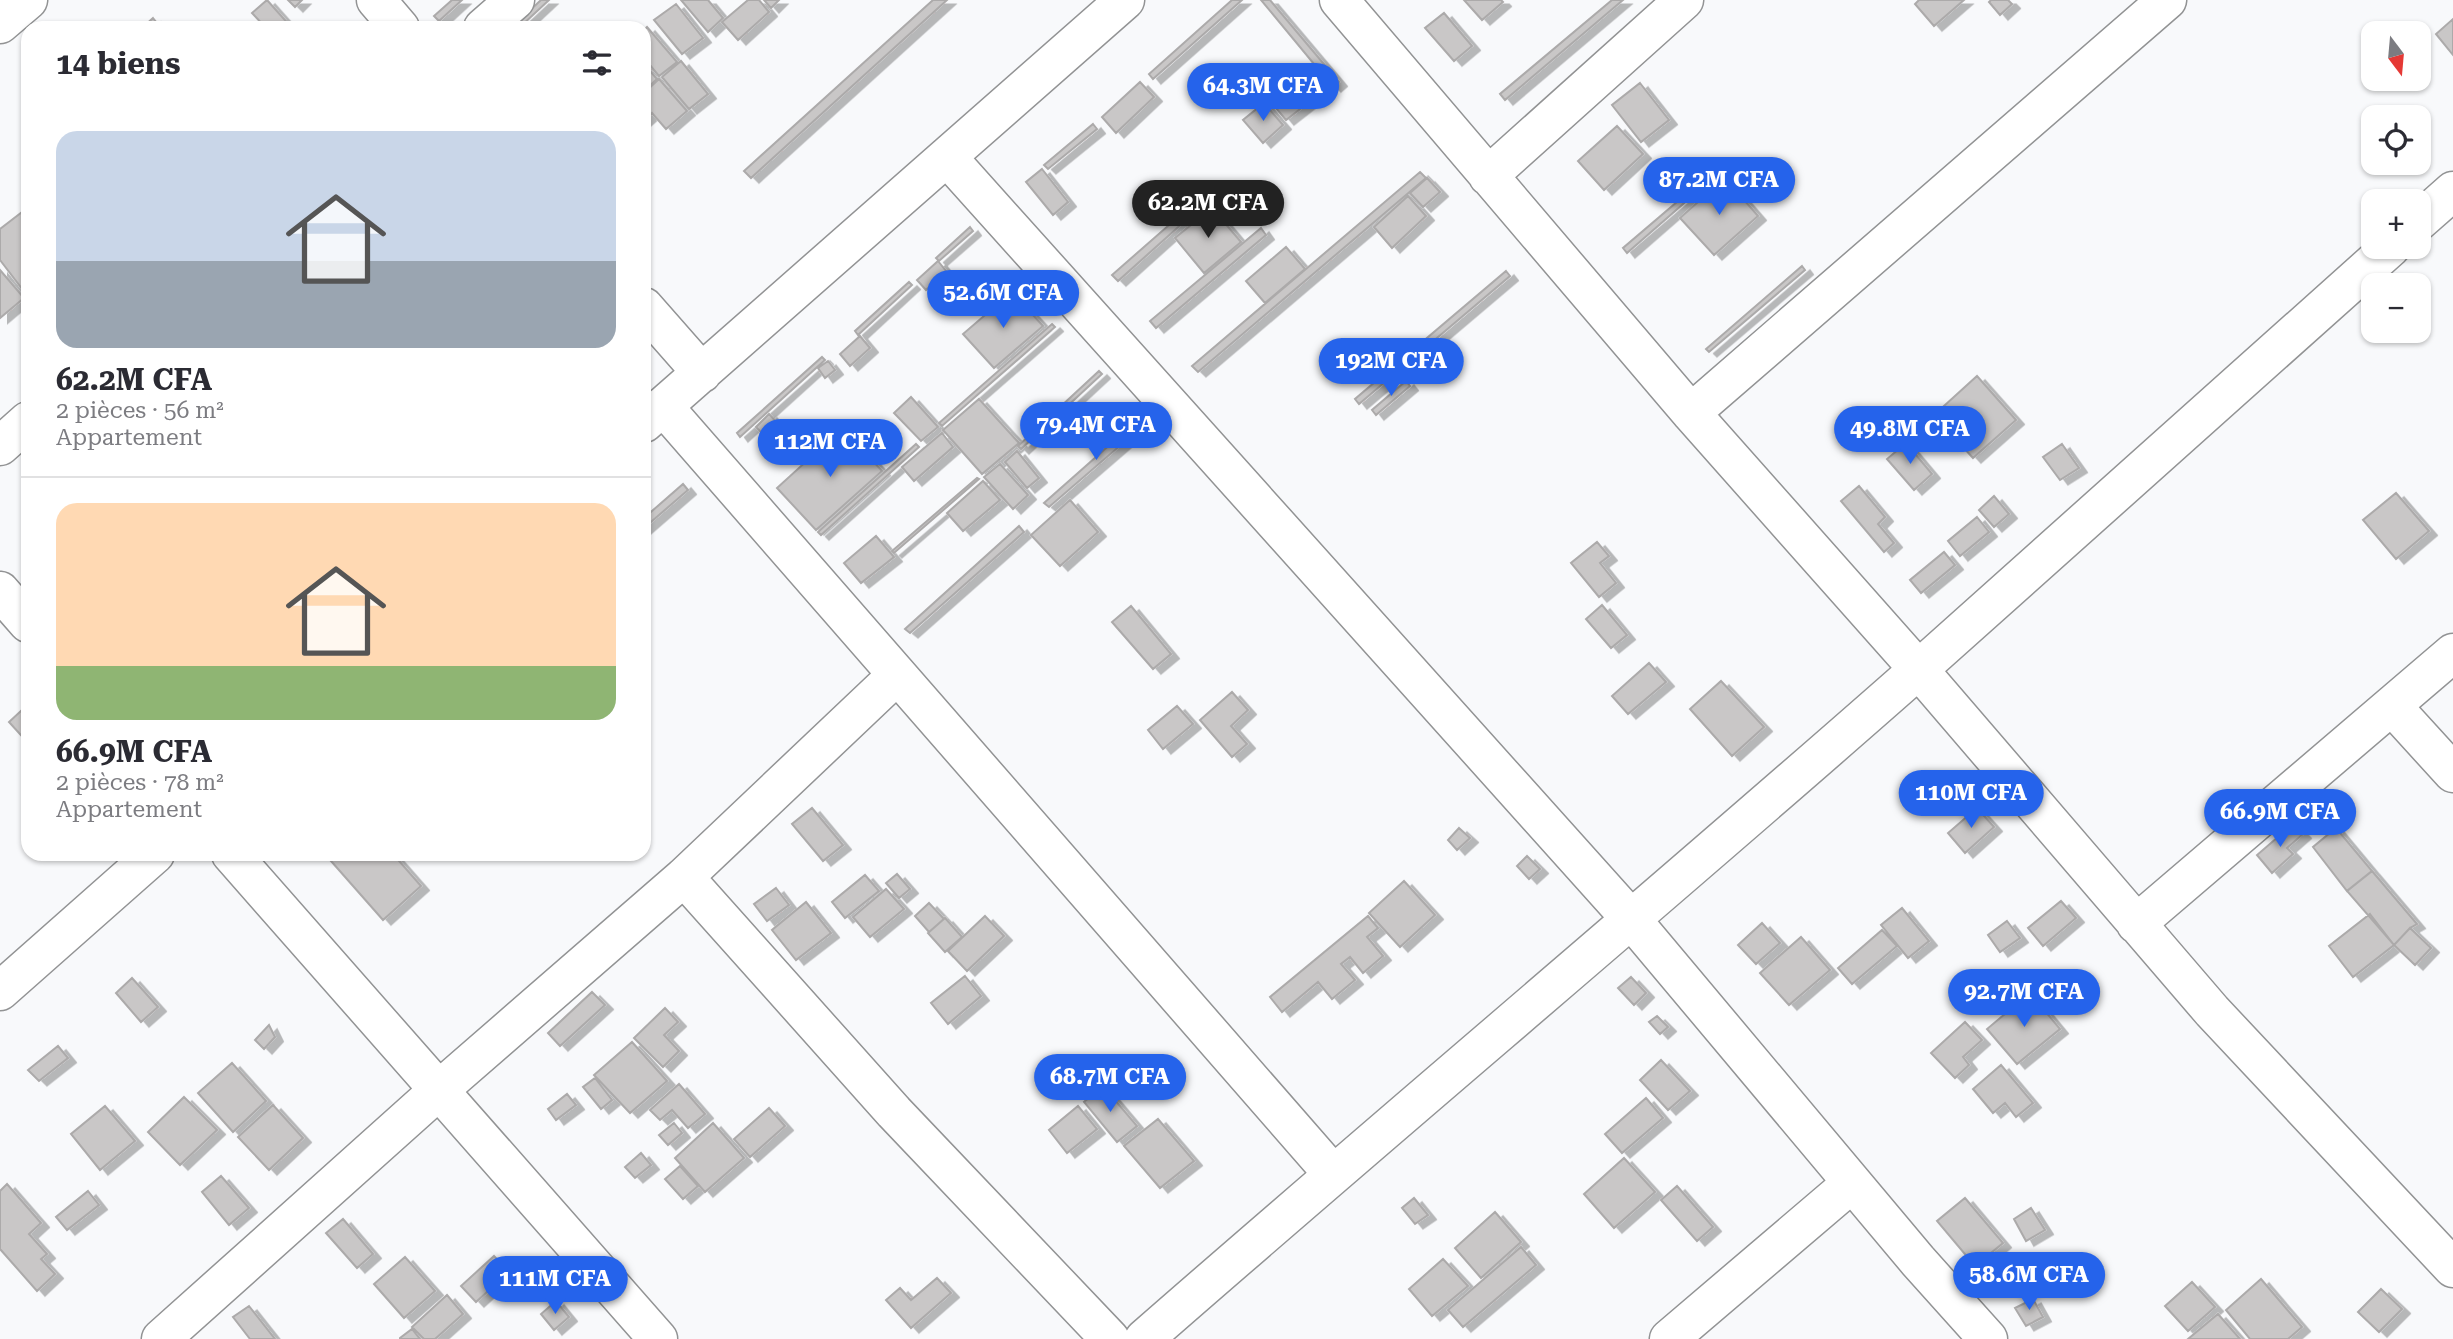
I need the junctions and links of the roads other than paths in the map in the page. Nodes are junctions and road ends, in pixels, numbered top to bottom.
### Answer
1 (28, 0) edge
2 (376, 0) edge
3 (515, 0) edge
4 (1125, 0) edge
5 (1339, 0) edge
6 (1684, 0) edge
7 (2167, 0) edge
8 (394, 21) edge
9 (491, 21) edge
10 (0, 24) edge
11 (947, 157) junction
12 (1488, 176) junction
13 (2453, 191) edge
14 (2431, 210) edge
15 (2378, 259) edge
16 (651, 315) edge
17 (702, 373) junction
18 (1691, 413) junction
19 (654, 415) edge
20 (21, 427) edge
21 (0, 446) edge
22 (0, 591) edge
23 (21, 615) edge
24 (2453, 653) edge
25 (1919, 670) junction
26 (897, 675) junction
27 (2392, 706) junction
28 (2453, 773) edge
29 (147, 861) edge
30 (237, 861) edge
31 (684, 877) junction
32 (1631, 919) junction
33 (2136, 924) junction
34 (0, 991) edge
35 (439, 1090) junction
36 (1333, 1174) junction
37 (1852, 1183) junction
38 (2453, 1268) edge
39 (652, 1337) edge
40 (161, 1339) edge
41 (1110, 1339) edge
42 (1144, 1339) edge
43 (1669, 1339) edge
44 (1988, 1339) edge

1 - 10 street
2 - 8 street
3 - 9 street
4 - 11 street
5 - 12 street
6 - 12 street
7 - 18 street
11 - 17 street
11 - 32 street
12 - 18 street
13 - 14 street
15 - 25 street
16 - 17 street
17 - 19 street
18 - 25 street
19 - 26 street
20 - 21 street
22 - 23 street
24 - 27 street
25 - 32 street
25 - 33 street
26 - 31 street
26 - 36 street
27 - 28 street
27 - 33 street
29 - 34 street
30 - 35 street
31 - 35 street
31 - 41 street
32 - 36 street
32 - 37 street
33 - 38 street
35 - 39 street
35 - 40 street
36 - 42 street
37 - 43 street
37 - 44 street

